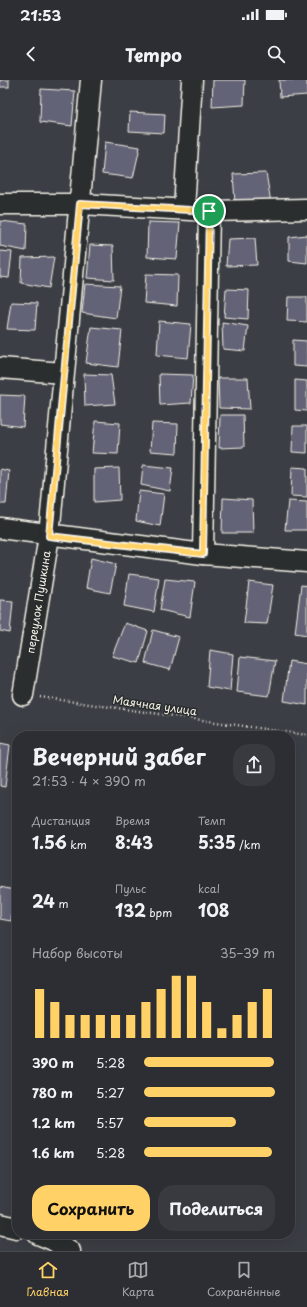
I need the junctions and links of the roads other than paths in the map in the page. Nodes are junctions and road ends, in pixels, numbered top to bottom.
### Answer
1 (91, 80) edge
2 (192, 80) edge
3 (0, 204) edge
4 (80, 204) junction
5 (184, 209) junction
6 (307, 209) edge
7 (209, 211) junction
8 (0, 368) edge
9 (63, 373) junction
10 (0, 528) edge
11 (49, 536) junction
12 (203, 554) junction
13 (307, 562) edge
14 (23, 695) road end
15 (0, 1224) edge
16 (12, 1227) edge
17 (50, 1239) edge
18 (70, 1251) edge

1 - 4 street, переулок Пушкина
2 - 5 street
3 - 4 street
4 - 5 street
4 - 9 street, переулок Пушкина
5 - 7 street
6 - 7 street
7 - 12 street
8 - 9 street
9 - 11 street, переулок Пушкина
10 - 11 street
11 - 12 street
11 - 14 street, переулок Пушкина
12 - 13 street
15 - 16 street
17 - 18 street

